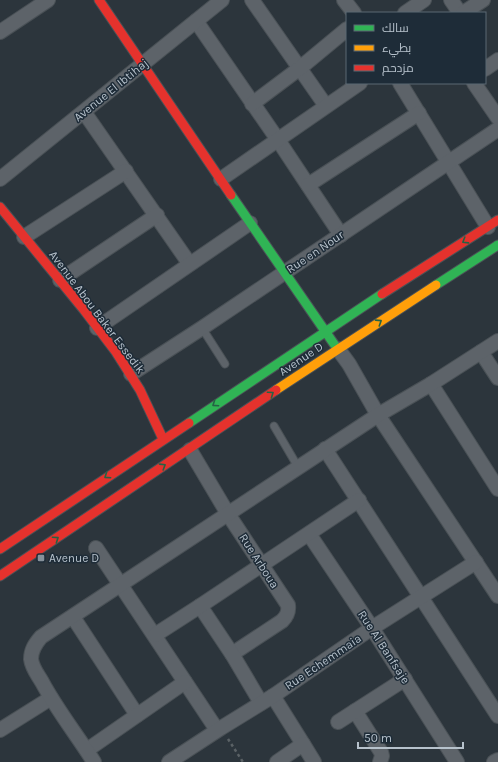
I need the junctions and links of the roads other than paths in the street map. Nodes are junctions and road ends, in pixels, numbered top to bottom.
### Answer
1 (48, 0) edge
2 (99, 0) edge
3 (222, 0) edge
4 (252, 0) edge
5 (344, 0) edge
6 (451, 0) edge
7 (483, 0) edge
8 (423, 5) edge
9 (353, 12) edge
10 (407, 12) edge
11 (459, 12) edge
12 (465, 12) edge
13 (196, 22) junction
14 (346, 30) edge
15 (0, 32) edge
16 (498, 60) edge
17 (142, 65) junction
18 (300, 68) junction
19 (486, 68) edge
20 (359, 84) edge
21 (401, 84) edge
22 (475, 84) edge
23 (252, 104) junction
24 (326, 106) junction
25 (84, 112) junction
26 (419, 113) junction
27 (498, 118) edge
28 (498, 129) edge
29 (278, 140) junction
30 (450, 162) junction
31 (126, 171) junction
32 (0, 179) edge
33 (221, 180) junction
34 (308, 185) junction
35 (0, 207) edge
36 (157, 215) junction
37 (250, 222) junction
38 (493, 224) edge
39 (341, 235) junction
40 (24, 237) junction
41 (498, 245) edge
42 (189, 263) junction
43 (285, 272) junction
44 (60, 280) junction
45 (97, 328) junction
46 (202, 328) junction
47 (325, 330) junction
48 (498, 341) edge
49 (338, 349) junction
50 (481, 352) junction
51 (225, 364) dead end
52 (131, 374) junction
53 (498, 378) edge
54 (431, 384) junction
55 (378, 415) junction
56 (274, 426) dead end
57 (163, 439) junction
58 (326, 449) junction
59 (190, 450) junction
60 (298, 467) junction
61 (497, 484) edge
62 (359, 500) junction
63 (228, 514) junction
64 (309, 534) junction
65 (96, 548) dead end
66 (0, 549) edge
67 (476, 562) junction
68 (262, 565) junction
69 (0, 576) edge
70 (121, 584) junction
71 (421, 596) junction
72 (498, 596) edge
73 (200, 606) junction
74 (73, 617) junction
75 (372, 628) junction
76 (155, 635) junction
77 (232, 654) junction
78 (404, 679) junction
79 (185, 682) junction
80 (51, 698) junction
81 (267, 699) junction
82 (355, 711) junction
83 (137, 715) junction
84 (498, 716) edge
85 (338, 722) dead end
86 (219, 729) junction
87 (0, 730) edge
88 (303, 744) junction
89 (91, 756) edge
90 (282, 759) edge
91 (498, 760) edge
92 (171, 762) edge
93 (314, 762) edge
94 (380, 762) edge
95 (457, 762) edge
96 (494, 762) edge

1 - 15 street
2 - 17 main road
3 - 13 street, Avenue El Ibtihaj
4 - 18 street
5 - 9 street
6 - 11 street
7 - 12 street
8 - 10 street
13 - 17 street, Avenue El Ibtihaj
13 - 23 street
14 - 18 street
16 - 19 street
17 - 25 street, Avenue El Ibtihaj
17 - 33 main road
18 - 23 street
18 - 24 street
20 - 24 street
21 - 26 street
22 - 27 street
23 - 29 street
24 - 29 street
25 - 31 street
25 - 32 street, Avenue El Ibtihaj
26 - 30 street
26 - 34 street
28 - 30 street, Rue en Nour
29 - 33 street
29 - 34 street
30 - 38 street
30 - 39 street, Rue en Nour
31 - 36 street
31 - 40 street
33 - 37 main road
34 - 39 street
35 - 40 main road, Avenue Abou Baker Essedik
36 - 42 street
36 - 44 street
37 - 42 street
37 - 43 main road
38 -> 47 main road, Avenue D
39 - 43 street, Rue en Nour
40 - 44 main road, Avenue Abou Baker Essedik
49 -> 41 main road, Avenue D
42 - 45 street
43 - 46 street, Rue en Nour
43 - 47 main road
44 - 45 main road, Avenue Abou Baker Essedik
45 - 52 main road, Avenue Abou Baker Essedik
46 - 51 lane
46 - 52 street, Rue en Nour
47 - 49 main road
47 -> 57 main road, Avenue D
48 - 50 street
49 - 55 street
59 -> 49 main road, Avenue D
50 - 53 street
50 - 54 street
52 - 57 main road, Avenue Abou Baker Essedik
54 - 55 street
54 - 61 street
55 - 58 street
55 - 67 street
56 - 60 lane
57 -> 66 main road, Avenue D
58 - 60 street
58 - 62 street
59 - 63 street, Rue Arboua
69 -> 59 main road, Avenue D
60 - 63 street
62 - 64 street
62 - 71 street
63 - 68 street, Rue Arboua
63 - 70 street
64 - 68 street
64 - 75 street, Rue Al Banfsaje
65 - 70 street
67 - 71 street, Rue Echemmaia
67 - 72 street
68 - 73 street
68 - 77 street, Rue Arboua
70 - 74 street
70 - 76 street
71 - 75 street, Rue Echemmaia
71 - 84 street
73 - 76 street
73 - 77 street
74 - 80 street
74 - 83 street
75 - 78 street, Rue Al Banfsaje
75 - 81 street, Rue Echemmaia
76 - 79 street
77 - 81 street
78 - 82 street
78 - 95 street, Rue Al Banfsaje
79 - 83 street
79 - 86 street
80 - 87 street
80 - 89 street
81 - 86 street, Rue Echemmaia
81 - 88 street
82 - 85 street
82 - 94 street
83 - 89 street
86 - 92 street, Rue Echemmaia
88 - 90 street
88 - 93 street
91 - 96 street

